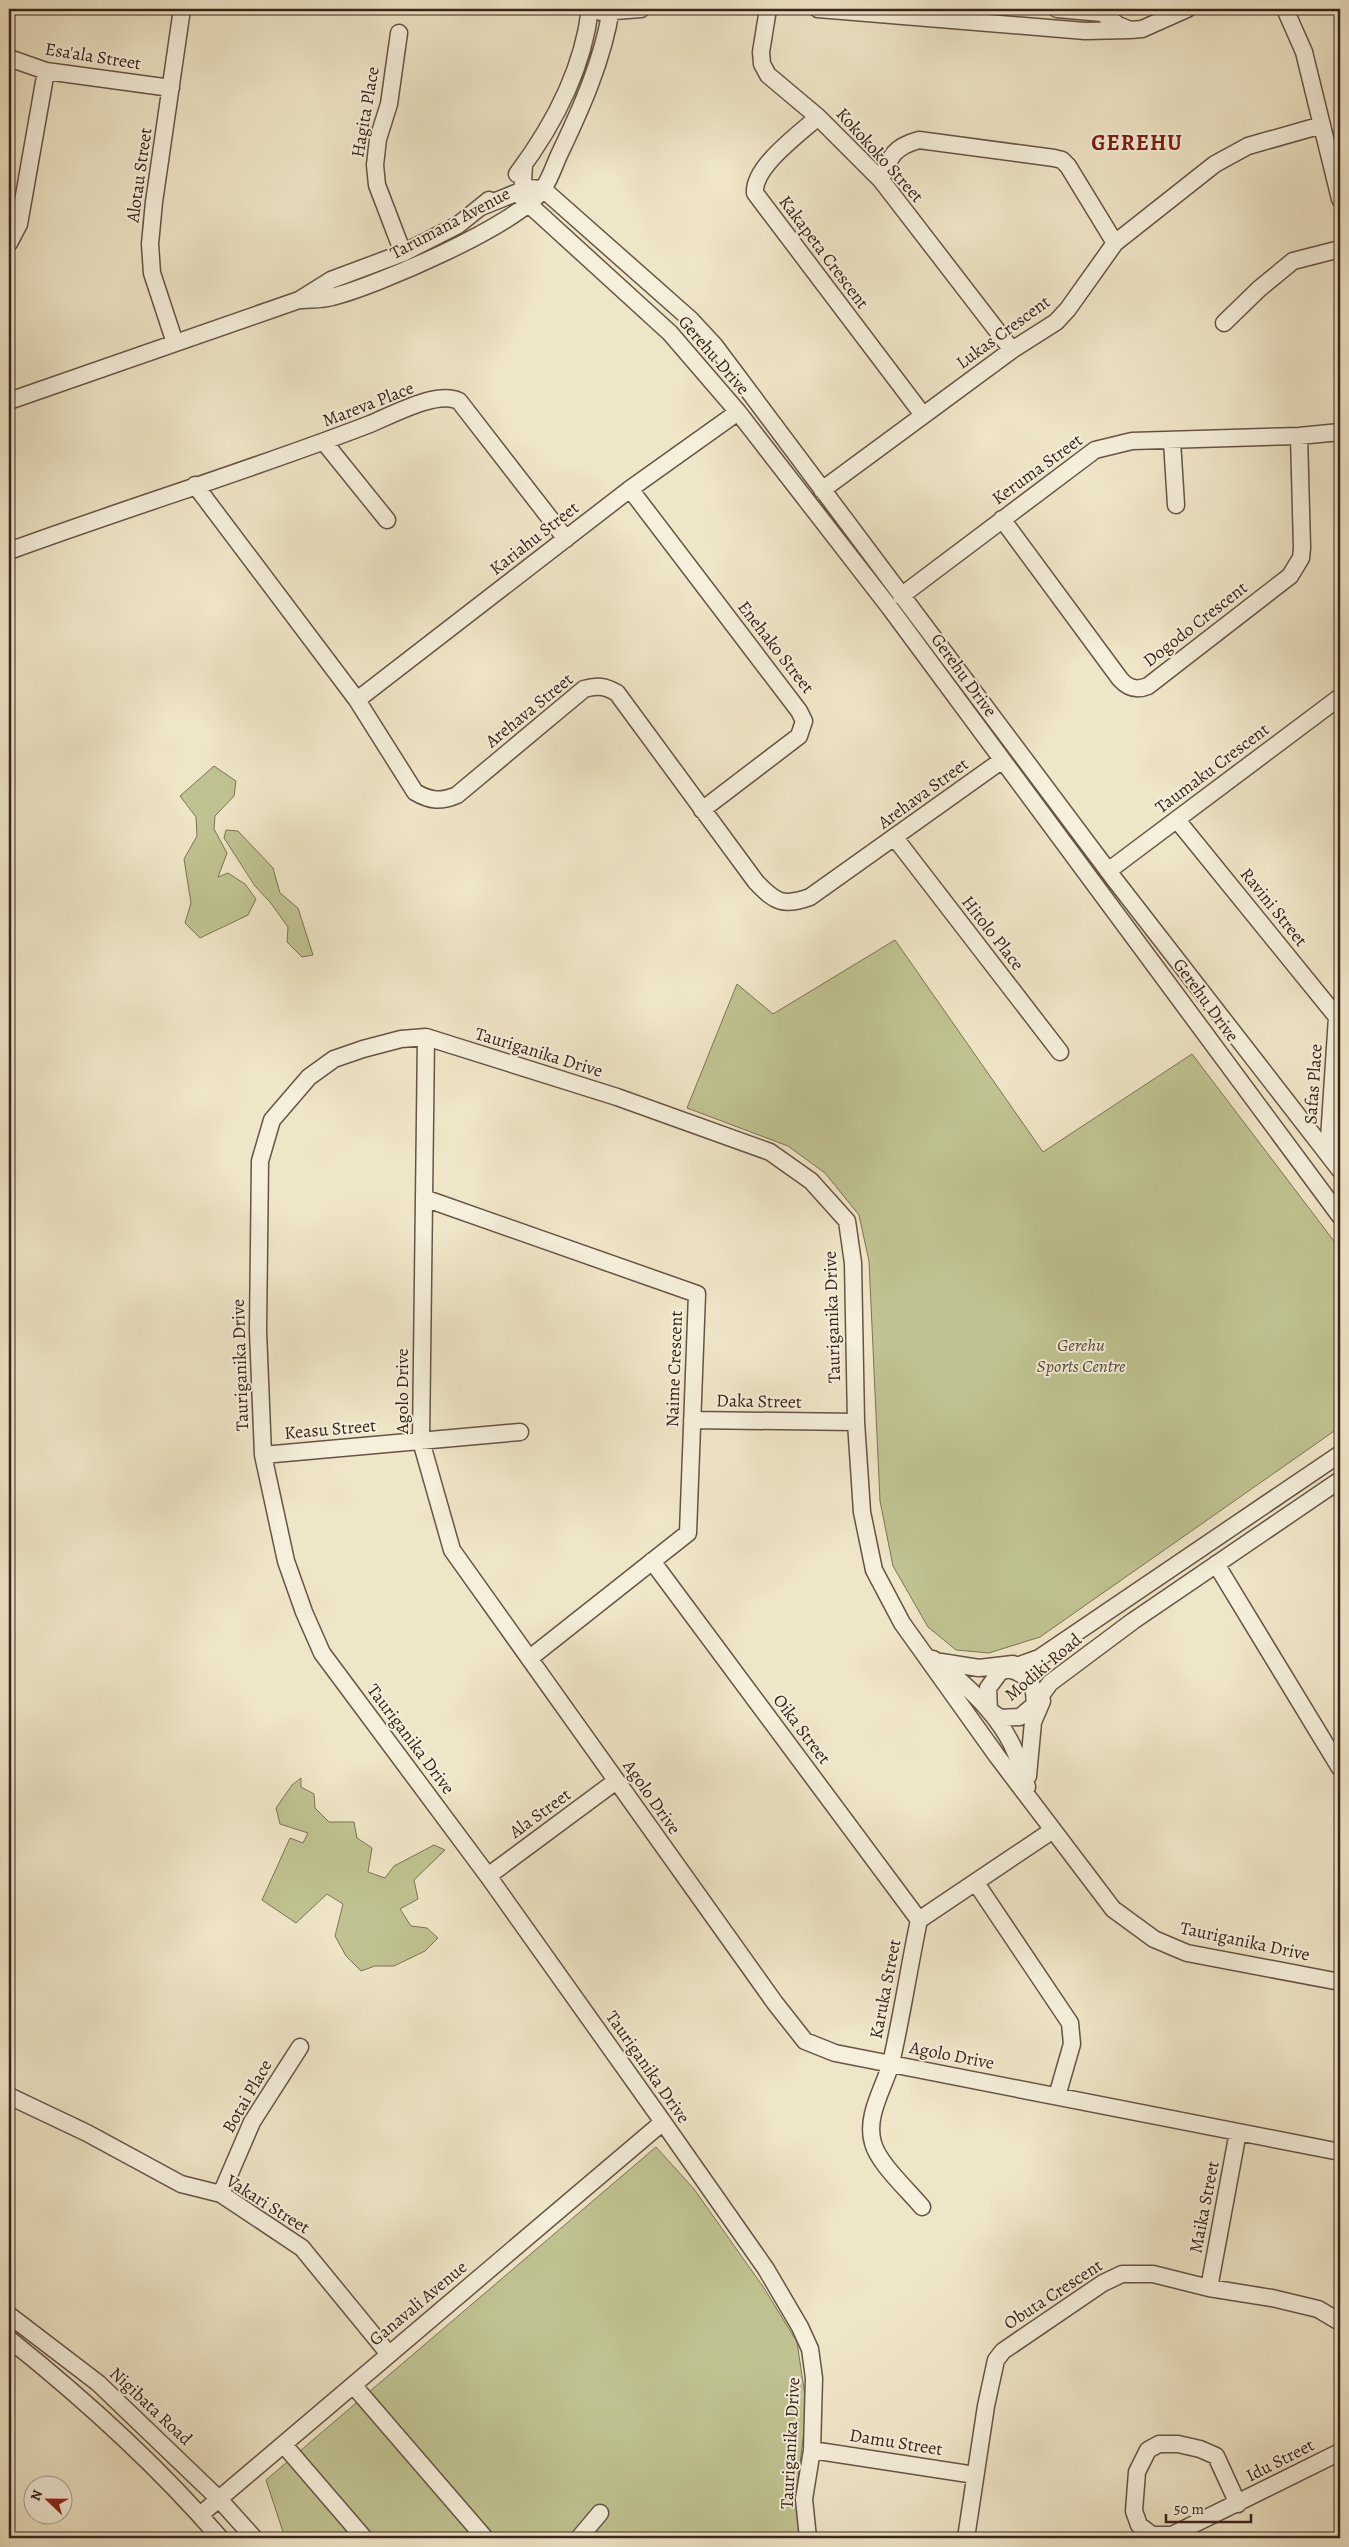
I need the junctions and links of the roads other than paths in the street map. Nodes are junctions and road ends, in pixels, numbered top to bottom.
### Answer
1 (182, 9) edge
2 (641, 9) edge
3 (768, 9) edge
4 (818, 9) edge
5 (1057, 9) edge
6 (1187, 9) edge
7 (1285, 9) edge
8 (590, 10) edge
9 (610, 10) edge
10 (1102, 11) edge
11 (1130, 30) junction
12 (399, 32) dead end
13 (9, 58) edge
14 (46, 71) junction
15 (171, 88) junction
16 (818, 117) junction
17 (1322, 125) junction
18 (524, 165) junction
19 (881, 180) junction
20 (543, 189) junction
21 (525, 198) junction
22 (1340, 199) edge
23 (481, 207) junction
24 (9, 243) edge
25 (1115, 243) junction
26 (1340, 249) edge
27 (403, 253) junction
28 (299, 300) junction
29 (1224, 323) dead end
30 (174, 343) junction
31 (1012, 350) junction
32 (9, 401) edge
33 (738, 412) junction
34 (923, 415) junction
35 (1340, 432) edge
36 (1299, 436) junction
37 (1172, 441) junction
38 (324, 442) junction
39 (195, 485) junction
40 (630, 489) junction
41 (822, 490) junction
42 (1176, 505) dead end
43 (1002, 518) junction
44 (387, 520) dead end
45 (566, 539) junction
46 (9, 551) edge
47 (901, 596) junction
48 (1340, 697) edge
49 (357, 700) junction
50 (1001, 761) junction
51 (702, 810) junction
52 (1177, 820) junction
53 (895, 838) junction
54 (1108, 871) junction
55 (1339, 1016) edge
56 (426, 1037) junction
57 (1060, 1052) dead end
58 (1328, 1154) junction
59 (1340, 1170) edge
60 (424, 1198) junction
61 (1340, 1216) edge
62 (692, 1420) junction
63 (856, 1422) junction
64 (520, 1432) dead end
65 (421, 1441) junction
66 (1340, 1454) edge
67 (263, 1455) junction
68 (1340, 1480) edge
69 (652, 1561) junction
70 (1216, 1564) junction
71 (922, 1650) junction
72 (530, 1658) junction
73 (1014, 1666) junction
74 (1050, 1683) junction
75 (1034, 1705) junction
76 (989, 1710) junction
77 (1340, 1768) edge
78 (616, 1781) junction
79 (1030, 1796) junction
80 (1053, 1830) junction
81 (488, 1876) junction
82 (976, 1882) junction
83 (919, 1920) junction
84 (1340, 1982) edge
85 (300, 2047) dead end
86 (890, 2064) junction
87 (9, 2096) edge
88 (1057, 2096) junction
89 (663, 2122) junction
90 (1238, 2132) junction
91 (1340, 2152) edge
92 (221, 2194) junction
93 (922, 2206) dead end
94 (1209, 2288) junction
95 (9, 2315) edge
96 (1340, 2322) edge
97 (9, 2339) edge
98 (388, 2354) junction
99 (353, 2385) junction
100 (284, 2445) junction
101 (812, 2450) junction
102 (1340, 2452) edge
103 (976, 2475) junction
104 (219, 2499) junction
105 (1238, 2504) junction
106 (600, 2513) dead end
107 (200, 2515) junction
108 (220, 2538) edge
109 (254, 2538) edge
110 (364, 2538) edge
111 (485, 2538) edge
112 (579, 2538) edge
113 (808, 2538) edge
114 (966, 2538) edge

1 - 15 street, Alotau Street
2 - 9 street
3 - 16 street, Kokokoko Street
4 - 11 street
5 - 10 street
6 - 11 street
7 - 17 street
8 - 9 street
8 - 18 street, Tarumana Avenue
9 - 20 street, Tarumana Avenue
10 - 11 street
12 - 27 street, Hagita Place
13 - 14 street, Esa'ala Street
14 - 15 street, Esa'ala Street
14 - 24 street
15 - 30 street, Alotau Street
16 - 19 street, Kokokoko Street
16 - 34 street, Kakapeta Crescent
17 - 22 street
17 - 25 street, Lukas Crescent
18 - 21 street
18 - 23 street, Tarumana Avenue
19 - 25 street
19 - 31 street, Kokokoko Street
20 - 21 street, Tarumana Avenue
20 - 41 street, Gerehu Drive
21 - 23 street
21 - 28 street, Tarumana Avenue
21 - 33 street, Gerehu Drive
23 - 27 street, Tarumana Avenue
25 - 31 street, Lukas Crescent
26 - 29 street
27 - 28 street, Tarumana Avenue
28 - 30 street, Tarumana Avenue
30 - 32 street, Tarumana Avenue
31 - 34 street, Lukas Crescent
33 - 40 street, Kariahu Street
33 - 50 street, Gerehu Drive
34 - 41 street, Lukas Crescent
35 - 36 street, Keruma Street
36 - 37 street, Keruma Street
36 - 43 street, Dogodo Crescent
37 - 42 street
37 - 43 street, Keruma Street
38 - 39 street, Mareva Place
38 - 44 street
38 - 45 street, Mareva Place
39 - 46 street, Mareva Place
39 - 49 street, Arehava Street
40 - 45 street, Kariahu Street
40 - 51 street, Enehako Street
41 - 47 street, Gerehu Drive
43 - 47 street, Keruma Street
45 - 49 street, Kariahu Street
47 - 54 street, Gerehu Drive
48 - 52 street, Taumaku Crescent
49 - 51 street, Arehava Street
50 - 53 street, Arehava Street
50 - 61 street, Gerehu Drive
51 - 53 street, Arehava Street
52 - 54 street, Taumaku Crescent
52 - 55 street, Ravini Street
53 - 57 street, Hitolo Place
54 - 58 street, Gerehu Drive
55 - 58 street, Safas Place
56 - 60 street, Agolo Drive
56 - 63 street, Tauriganika Drive
56 - 67 street, Tauriganika Drive
58 - 59 street, Gerehu Drive
60 - 62 street, Naime Crescent
60 - 65 street, Agolo Drive
62 - 63 street, Daka Street
62 - 69 street, Naime Crescent
63 - 71 street, Tauriganika Drive
64 - 65 street, Keasu Street
65 - 67 street, Keasu Street
65 - 72 street, Agolo Drive
66 - 73 street, Modiki Road
67 - 81 street, Tauriganika Drive
68 - 70 street, Modiki Road
69 - 72 street, Naime Crescent
69 - 83 street, Oika Street
70 - 74 street, Modiki Road
70 - 77 street
71 - 73 street
71 - 76 street, Tauriganika Drive
71 - 79 street, Tauriganika Drive
72 - 78 street, Agolo Drive
73 - 75 street
73 - 76 street, Modiki Road
74 - 75 street, Modiki Road
74 - 79 street
75 - 76 street, Modiki Road
76 - 79 street, Tauriganika Drive
78 - 81 street, Ala Street
78 - 86 street, Agolo Drive
79 - 80 street, Tauriganika Drive
80 - 82 street, Karuka Street
80 - 84 street, Tauriganika Drive
81 - 89 street, Tauriganika Drive
82 - 83 street, Karuka Street
82 - 88 street
83 - 86 street, Karuka Street
85 - 92 street, Botai Place
86 - 88 street, Agolo Drive
86 - 93 street, Karuka Street
87 - 92 street, Vakari Street
88 - 90 street, Agolo Drive
89 - 98 street, Ganavali Avenue
89 - 101 street, Tauriganika Drive
90 - 91 street, Agolo Drive
90 - 94 street, Maika Street
92 - 98 street, Vakari Street
94 - 96 street, Obuta Crescent
94 - 103 street, Obuta Crescent
95 - 104 street, Nigibata Road
97 - 107 street
98 - 99 street, Ganavali Avenue
99 - 100 street, Ganavali Avenue
99 - 111 street
100 - 104 street, Ganavali Avenue
100 - 110 street
101 - 103 street, Damu Street
101 - 113 street, Tauriganika Drive
102 - 105 street, Idu Street
103 - 114 street, Obuta Crescent
104 - 107 street, Ganavali Avenue
104 - 109 street, Nigibata Road
105 - 105 street
106 - 112 street
107 - 108 street

